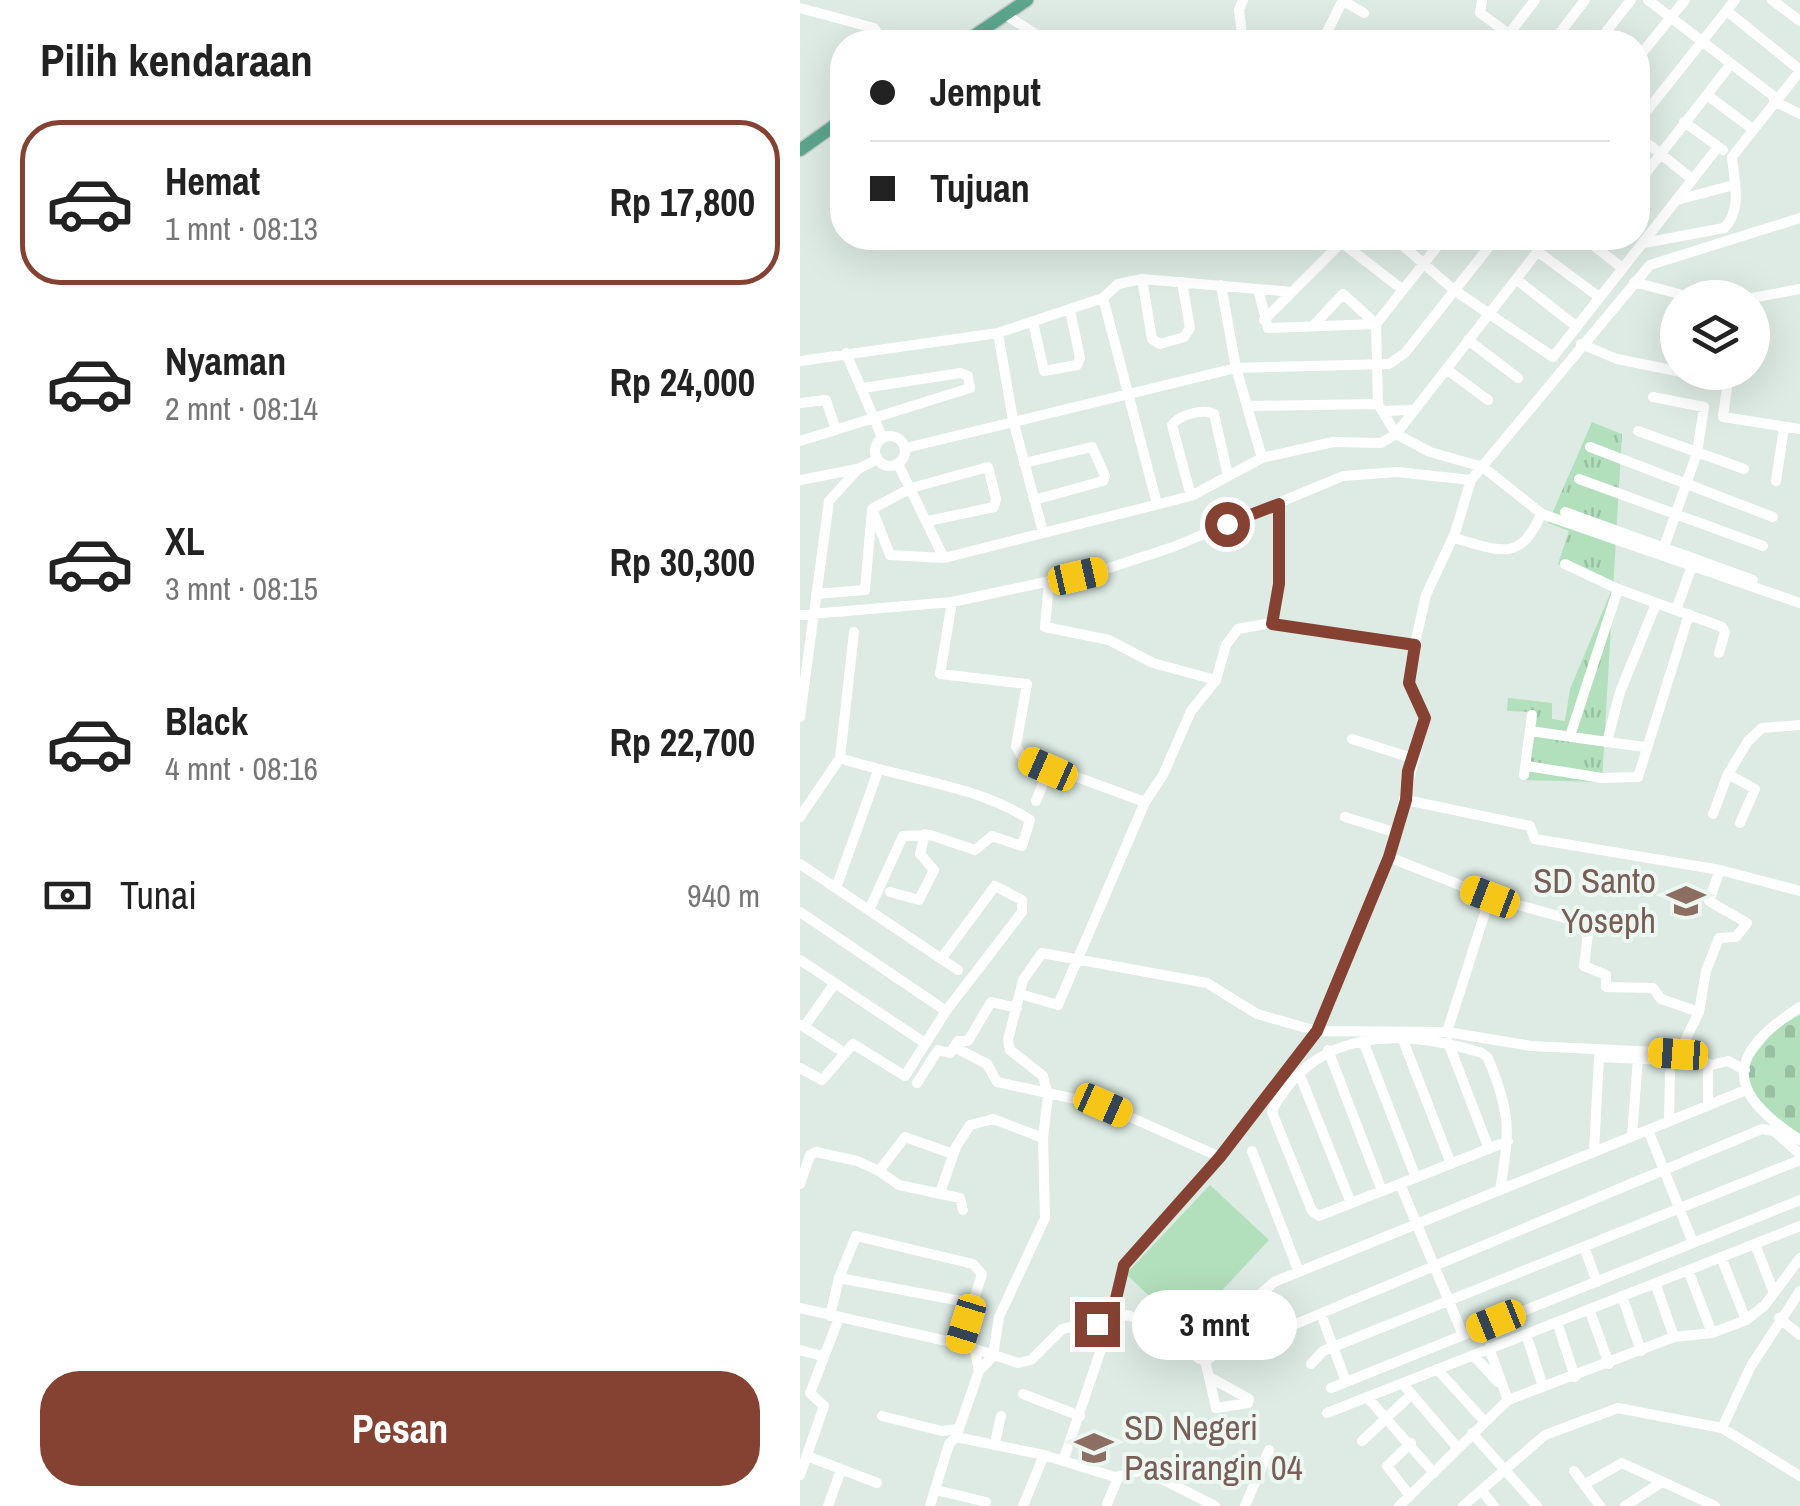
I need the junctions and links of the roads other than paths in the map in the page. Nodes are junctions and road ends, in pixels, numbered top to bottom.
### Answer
1 (1027, 0) edge
2 (1243, 0) edge
3 (1482, 0) edge
4 (1524, 0) edge
5 (1535, 0) edge
6 (1585, 0) edge
7 (1631, 0) edge
8 (1648, 0) edge
9 (1684, 0) edge
10 (1735, 0) edge
11 (1772, 0) edge
12 (1343, 1) edge
13 (800, 8) edge
14 (1726, 11) junction
15 (1364, 14) dead end
16 (1006, 15) junction
17 (1671, 18) junction
18 (1519, 20) junction
19 (1800, 22) edge
20 (875, 30) edge
21 (983, 30) edge
22 (1029, 30) edge
23 (1242, 30) edge
24 (1328, 30) edge
25 (1498, 30) edge
26 (1512, 30) edge
27 (1561, 30) edge
28 (1607, 30) edge
29 (1701, 42) junction
30 (1650, 43) edge
31 (1730, 64) junction
32 (1800, 70) edge
33 (1707, 95) junction
34 (1775, 100) junction
35 (1650, 107) edge
36 (1800, 114) edge
37 (1684, 122) junction
38 (1751, 128) junction
39 (830, 129) edge
40 (1650, 146) edge
41 (1718, 147) junction
42 (800, 150) edge
43 (1660, 154) junction
44 (1732, 156) junction
45 (1650, 167) edge
46 (1692, 179) junction
47 (1734, 185) junction
48 (1676, 200) junction
49 (1800, 204) edge
50 (1798, 218) edge
51 (1650, 236) edge
52 (1650, 243) edge
53 (1334, 250) edge
54 (1356, 250) edge
55 (1408, 250) edge
56 (1435, 250) edge
57 (1486, 250) edge
58 (1603, 250) edge
59 (1638, 250) edge
60 (1537, 252) joint
61 (1425, 264) junction
62 (1622, 266) junction
63 (1142, 279) junction
64 (1516, 280) junction
65 (1182, 282) junction
66 (1634, 282) junction
67 (1220, 285) junction
68 (1258, 288) junction
69 (1800, 289) edge
70 (1403, 290) junction
71 (1454, 290) junction
72 (1292, 292) junction
73 (1660, 292) edge
74 (1770, 295) edge
75 (1599, 297) junction
76 (1103, 298) junction
77 (1070, 310) junction
78 (1488, 314) junction
79 (1264, 320) junction
80 (1033, 322) junction
81 (1376, 324) junction
82 (1314, 325) junction
83 (1577, 327) junction
84 (998, 333) junction
85 (1468, 340) junction
86 (1581, 344) junction
87 (846, 353) junction
88 (800, 362) edge
89 (1660, 366) edge
90 (1375, 367) junction
91 (1236, 368) junction
92 (1446, 369) junction
93 (1518, 378) dead end
94 (863, 388) junction
95 (1726, 390) edge
96 (1125, 392) junction
97 (1653, 397) dead end
98 (1488, 400) dead end
99 (800, 403) edge
100 (1247, 406) junction
101 (1380, 407) junction
102 (1411, 410) junction
103 (878, 419) junction
104 (1013, 420) junction
105 (1784, 428) junction
106 (1800, 429) edge
107 (836, 430) junction
108 (1638, 431) dead end
109 (1396, 434) junction
110 (882, 438) junction
111 (800, 440) edge
112 (1590, 447) dead end
113 (906, 448) junction
114 (1697, 453) junction
115 (1262, 458) junction
116 (878, 460) junction
117 (1024, 463) junction
118 (898, 464) junction
119 (1483, 467) junction
120 (858, 469) junction
121 (1744, 469) dead end
122 (1228, 476) junction
123 (800, 480) edge
124 (1471, 480) junction
125 (1578, 480) dead end
126 (1776, 481) dead end
127 (1686, 483) junction
128 (911, 488) junction
129 (1191, 496) junction
130 (1034, 500) junction
131 (1157, 504) junction
132 (1279, 504) junction
133 (872, 510) junction
134 (1565, 512) dead end
135 (1541, 514) junction
136 (1676, 515) junction
137 (1773, 516) dead end
138 (928, 521) junction
139 (1043, 532) junction
140 (1453, 538) junction
141 (1763, 546) dead end
142 (1662, 550) junction
143 (944, 558) junction
144 (1565, 564) dead end
145 (1692, 566) junction
146 (1049, 582) junction
147 (1763, 584) dead end
148 (1618, 589) junction
149 (816, 594) junction
150 (952, 602) junction
151 (1800, 603) edge
152 (1656, 604) junction
153 (1676, 610) junction
154 (1689, 614) junction
155 (800, 615) edge
156 (808, 623) edge
157 (1272, 624) junction
158 (854, 632) dead end
159 (1415, 645) junction
160 (1718, 653) dead end
161 (1216, 680) junction
162 (1532, 715) dead end
163 (800, 717) edge
164 (1800, 725) edge
165 (1530, 731) junction
166 (1570, 736) junction
167 (1352, 738) dead end
168 (1607, 742) junction
169 (1645, 748) junction
170 (840, 758) junction
171 (1412, 758) junction
172 (1048, 769) junction
173 (878, 771) junction
174 (1728, 774) junction
175 (1406, 800) junction
176 (1036, 801) dead end
177 (1145, 802) junction
178 (1714, 814) dead end
179 (800, 817) edge
180 (1345, 817) dead end
181 (1740, 823) dead end
182 (1397, 832) junction
183 (925, 834) junction
184 (1389, 857) junction
185 (800, 864) edge
186 (1720, 870) junction
187 (836, 888) junction
188 (1800, 891) edge
189 (890, 892) dead end
190 (1490, 897) junction
191 (869, 910) junction
192 (800, 912) edge
193 (1589, 925) junction
194 (1615, 932) dead end
195 (1076, 958) junction
196 (941, 959) junction
197 (801, 962) edge
198 (958, 970) dead end
199 (836, 982) junction
200 (1020, 994) junction
201 (1017, 1008) junction
202 (1800, 1008) edge
203 (946, 1011) junction
204 (1699, 1012) junction
205 (802, 1025) edge
206 (1317, 1031) junction
207 (1448, 1037) junction
208 (1403, 1040) junction
209 (1363, 1041) junction
210 (925, 1043) junction
211 (954, 1047) junction
212 (1328, 1050) junction
213 (843, 1052) junction
214 (1677, 1057) junction
215 (1638, 1058) junction
216 (800, 1068) edge
217 (1745, 1070) junction
218 (1708, 1071) dead end
219 (1299, 1073) junction
220 (1670, 1073) dead end
221 (917, 1083) dead end
222 (1746, 1090) junction
223 (1048, 1096) junction
224 (1708, 1106) junction
225 (1669, 1121) junction
226 (1648, 1130) junction
227 (1632, 1136) junction
228 (1043, 1138) junction
229 (1800, 1140) edge
230 (1508, 1142) junction
231 (1490, 1149) junction
232 (1252, 1151) dead end
233 (1594, 1152) junction
234 (953, 1154) junction
235 (1800, 1156) edge
236 (1220, 1157) junction
237 (1452, 1164) junction
238 (1664, 1170) junction
239 (879, 1171) junction
240 (1416, 1178) junction
241 (800, 1184) edge
242 (1400, 1184) junction
243 (1500, 1190) junction
244 (1382, 1191) junction
245 (940, 1192) junction
246 (1800, 1200) edge
247 (1351, 1203) junction
248 (1680, 1208) junction
249 (964, 1210) dead end
250 (1416, 1224) junction
251 (1800, 1226) edge
252 (1693, 1242) junction
253 (1755, 1244) junction
254 (1584, 1247) junction
255 (1721, 1257) junction
256 (1800, 1258) edge
257 (1433, 1264) junction
258 (1688, 1270) junction
259 (1299, 1272) junction
260 (1768, 1277) junction
261 (839, 1278) junction
262 (1784, 1280) junction
263 (1597, 1282) junction
264 (1655, 1283) junction
265 (1800, 1291) edge
266 (1774, 1293) junction
267 (1622, 1296) junction
268 (1448, 1300) junction
269 (972, 1303) junction
270 (800, 1308) edge
271 (1589, 1309) junction
272 (1322, 1314) junction
273 (834, 1317) junction
274 (1780, 1318) junction
275 (1111, 1320) junction
276 (1746, 1320) junction
277 (1557, 1322) junction
278 (1286, 1328) dead end
279 (1712, 1333) junction
280 (1526, 1334) junction
281 (1462, 1335) junction
282 (1800, 1335) edge
283 (1674, 1337) junction
284 (1209, 1340) junction
285 (960, 1344) junction
286 (1196, 1344) junction
287 (1332, 1347) junction
288 (1489, 1348) junction
289 (800, 1350) edge
290 (975, 1350) junction
291 (1641, 1350) junction
292 (1473, 1355) junction
293 (822, 1356) junction
294 (992, 1356) junction
295 (1205, 1360) junction
296 (1311, 1364) dead end
297 (1609, 1364) junction
298 (1437, 1370) junction
299 (978, 1371) junction
300 (1575, 1377) junction
301 (1211, 1378) dead end
302 (1344, 1378) junction
303 (1402, 1383) junction
304 (1502, 1386) junction
305 (1543, 1387) junction
306 (1331, 1388) dead end
307 (805, 1392) edge
308 (1024, 1394) dead end
309 (1412, 1394) junction
310 (1366, 1397) junction
311 (1508, 1400) junction
312 (882, 1416) dead end
313 (1002, 1416) dead end
314 (1080, 1416) junction
315 (1329, 1417) dead end
316 (1386, 1418) junction
317 (1485, 1422) junction
318 (1722, 1428) junction
319 (806, 1433) edge
320 (956, 1433) junction
321 (1472, 1434) junction
322 (1362, 1441) dead end
323 (994, 1444) junction
324 (1410, 1444) junction
325 (1458, 1447) junction
326 (1269, 1450) dead end
327 (1044, 1455) junction
328 (1063, 1461) junction
329 (803, 1466) edge
330 (1505, 1466) junction
331 (841, 1470) junction
332 (1574, 1470) dead end
333 (1434, 1473) junction
334 (1800, 1476) edge
335 (1118, 1478) junction
336 (878, 1482) dead end
337 (1662, 1482) junction
338 (1585, 1484) junction
339 (936, 1490) junction
340 (1482, 1490) junction
341 (1410, 1496) junction
342 (986, 1502) dead end
343 (1107, 1504) edge
344 (1706, 1505) edge
345 (828, 1506) edge
346 (930, 1506) edge
347 (1023, 1506) edge
348 (1215, 1506) edge
349 (1245, 1506) edge
350 (1399, 1506) edge
351 (1463, 1506) edge
352 (1494, 1506) edge
353 (1537, 1506) edge
354 (1600, 1506) edge
355 (1625, 1506) edge

1 - 16 main road
2 - 23 street
3 - 25 street
4 - 18 street
5 - 18 street
6 - 27 street
7 - 28 street
8 - 17 street
9 - 17 street
10 - 14 street
11 - 19 street
12 - 15 street
12 - 24 street
13 - 20 street
14 - 29 street
14 - 32 street
16 - 21 main road
16 - 22 street
17 - 29 street
17 - 30 street
18 - 26 street
29 - 31 street
29 - 35 street
31 - 33 street
31 - 34 street
32 - 34 street
33 - 37 street
33 - 38 street
34 - 36 street
34 - 38 street
37 - 41 street
37 - 43 street
38 - 44 street
39 - 42 main road
40 - 43 street
41 - 44 street
41 - 46 street
43 - 45 street
43 - 46 street
44 - 47 street
46 - 48 street
47 - 48 street
47 - 52 street
48 - 51 street
49 - 50 street
50 - 66 street
53 - 72 street
54 - 70 street
55 - 61 street
56 - 61 street
57 - 71 street
58 - 62 street
59 - 62 street
60 - 64 street
60 - 75 street
61 - 70 street
61 - 71 street
62 - 75 street
63 - 65 street
63 - 65 street
63 - 76 street
64 - 78 street
64 - 83 street
65 - 67 street
66 - 73 street
66 - 86 street
67 - 68 street
67 - 91 street
68 - 72 street
68 - 79 street
69 - 74 street
70 - 81 street
71 - 78 street
71 - 90 street
72 - 79 street
75 - 83 street
76 - 77 street
76 - 96 street
77 - 80 street
77 - 80 street
78 - 83 street
78 - 85 street
79 - 82 street
80 - 84 street
81 - 82 street
81 - 82 street
81 - 90 street
84 - 87 street
84 - 104 street
85 - 92 street
85 - 93 street
86 - 89 street
86 - 119 street
87 - 88 street
87 - 94 street
90 - 91 street
90 - 101 street
91 - 96 street
91 - 100 street
92 - 98 street
92 - 102 street
94 - 103 street
94 - 103 street
95 - 105 street
96 - 104 street
96 - 131 street
97 - 114 street
99 - 107 street
100 - 101 street
100 - 115 street
101 - 102 street
101 - 109 street
102 - 109 street
103 - 107 street
103 - 110 street
104 - 113 street
104 - 117 street
105 - 106 street
105 - 126 street
107 - 111 street
108 - 114 street
109 - 115 street
109 - 119 street
110 - 113 street
110 - 116 street
112 - 127 street
113 - 118 street
114 - 121 street
114 - 127 street
115 - 122 street
116 - 118 street
116 - 120 street
117 - 130 street
117 - 130 street
118 - 128 street
119 - 124 street
119 - 135 street
120 - 123 street
120 - 149 street
122 - 129 street
122 - 129 street
124 - 132 street
124 - 140 street
125 - 136 street
127 - 136 street
127 - 137 street
128 - 133 street
128 - 138 street
128 - 138 street
129 - 131 street
130 - 139 street
131 - 139 street
132 - 146 street
132 - 157 street
133 - 143 street
133 - 149 street
134 - 142 street
135 - 140 street
135 - 142 street
136 - 141 street
136 - 142 street
138 - 143 street
139 - 143 street
140 - 159 street
142 - 145 street
142 - 147 street
144 - 148 street
145 - 151 street
145 - 153 street
146 - 150 street
146 - 161 street
148 - 152 street
148 - 166 street
149 - 156 street
150 - 156 street
150 - 172 street
152 - 153 street
152 - 168 street
153 - 154 street
154 - 160 street
154 - 169 street
155 - 156 street
156 - 163 street
157 - 159 street
157 - 161 street
158 - 170 street
159 - 171 street
161 - 177 street
162 - 165 street
164 - 174 street
165 - 166 street
165 - 169 street
166 - 168 street
167 - 171 street
168 - 169 street
170 - 173 street
170 - 179 street
171 - 175 street
172 - 176 street
172 - 177 street
173 - 183 street
173 - 187 street
174 - 178 street
174 - 181 street
175 - 182 street
175 - 186 street
177 - 195 street
180 - 182 street
182 - 184 street
183 - 189 street
183 - 191 street
184 - 190 street
184 - 206 street
185 - 187 street
186 - 188 street
186 - 204 street
187 - 191 street
190 - 193 street
190 - 207 street
191 - 196 street
192 - 203 street
193 - 194 street
193 - 204 street
195 - 200 street
195 - 200 street
195 - 206 street
196 - 198 street
196 - 203 street
197 - 199 street
199 - 205 street
199 - 210 street
200 - 201 street
201 - 211 street
201 - 223 street
202 - 217 street
203 - 210 street
204 - 214 street
205 - 213 street
206 - 207 street
206 - 236 street
207 - 208 street
207 - 214 street
207 - 230 street
207 - 231 street
208 - 209 street
208 - 237 street
209 - 212 street
209 - 240 street
210 - 213 street
211 - 221 street
211 - 223 street
212 - 219 street
212 - 244 street
213 - 216 street
214 - 215 street
214 - 217 street
215 - 227 street
215 - 233 street
217 - 222 street
218 - 224 street
219 - 247 street
219 - 247 street
220 - 225 street
222 - 224 street
222 - 229 street
223 - 228 street
223 - 236 street
224 - 225 street
225 - 226 street
226 - 227 street
226 - 238 street
227 - 233 street
228 - 234 street
228 - 294 street
230 - 231 street
230 - 243 street
231 - 237 street
232 - 259 street
233 - 243 street
234 - 239 street
234 - 245 street
235 - 238 street
235 - 248 street
236 - 275 street
237 - 240 street
238 - 248 street
238 - 257 street
239 - 241 street
239 - 245 street
240 - 242 street
242 - 244 street
242 - 250 street
243 - 250 street
244 - 247 street
245 - 249 street
246 - 252 street
248 - 252 street
248 - 254 street
250 - 257 street
250 - 259 street
251 - 253 street
252 - 263 street
253 - 255 street
253 - 260 street
254 - 263 street
254 - 268 street
255 - 258 street
255 - 276 street
256 - 262 street
257 - 268 street
257 - 272 street
258 - 264 street
258 - 279 street
259 - 284 street
260 - 262 street
260 - 266 street
261 - 269 street
261 - 269 street
261 - 273 street
262 - 266 street
263 - 281 street
264 - 267 street
264 - 283 street
265 - 274 street
266 - 276 street
267 - 271 street
267 - 291 street
268 - 281 street
268 - 287 street
269 - 285 street
270 - 273 street
271 - 277 street
271 - 297 street
272 - 278 street
272 - 287 street
273 - 285 street
273 - 293 street
274 - 282 street
274 - 318 street
275 - 286 street
275 - 294 street
275 - 314 street
276 - 279 street
277 - 280 street
277 - 300 street
279 - 283 street
280 - 288 street
280 - 305 street
281 - 302 street
283 - 291 street
284 - 286 street
284 - 295 street
285 - 290 street
286 - 295 street
287 - 296 street
287 - 302 street
288 - 292 street
288 - 304 street
289 - 293 street
290 - 294 street
290 - 299 street
291 - 297 street
292 - 298 street
292 - 304 street
293 - 307 street
294 - 299 street
295 - 301 street
297 - 300 street
298 - 303 street
298 - 317 street
299 - 320 street
300 - 305 street
302 - 306 street
303 - 309 street
303 - 310 street
304 - 311 street
305 - 311 street
307 - 319 street
308 - 314 street
309 - 316 street
309 - 325 street
310 - 315 street
310 - 316 street
311 - 317 street
312 - 320 street
313 - 323 street
314 - 328 street
316 - 322 street
316 - 324 street
317 - 321 street
318 - 330 street
318 - 334 street
319 - 329 street
320 - 323 street
320 - 339 street
321 - 325 street
321 - 330 street
323 - 327 street
324 - 333 street
324 - 341 street
325 - 333 street
326 - 349 street
327 - 328 street
327 - 347 street
328 - 335 street
329 - 331 street
330 - 340 street
330 - 353 street
331 - 336 street
331 - 345 street
332 - 338 street
333 - 341 street
335 - 343 street
335 - 348 street
337 - 338 street
337 - 344 street
337 - 355 street
338 - 354 street
339 - 342 street
339 - 346 street
340 - 351 street
340 - 352 street
341 - 350 street

